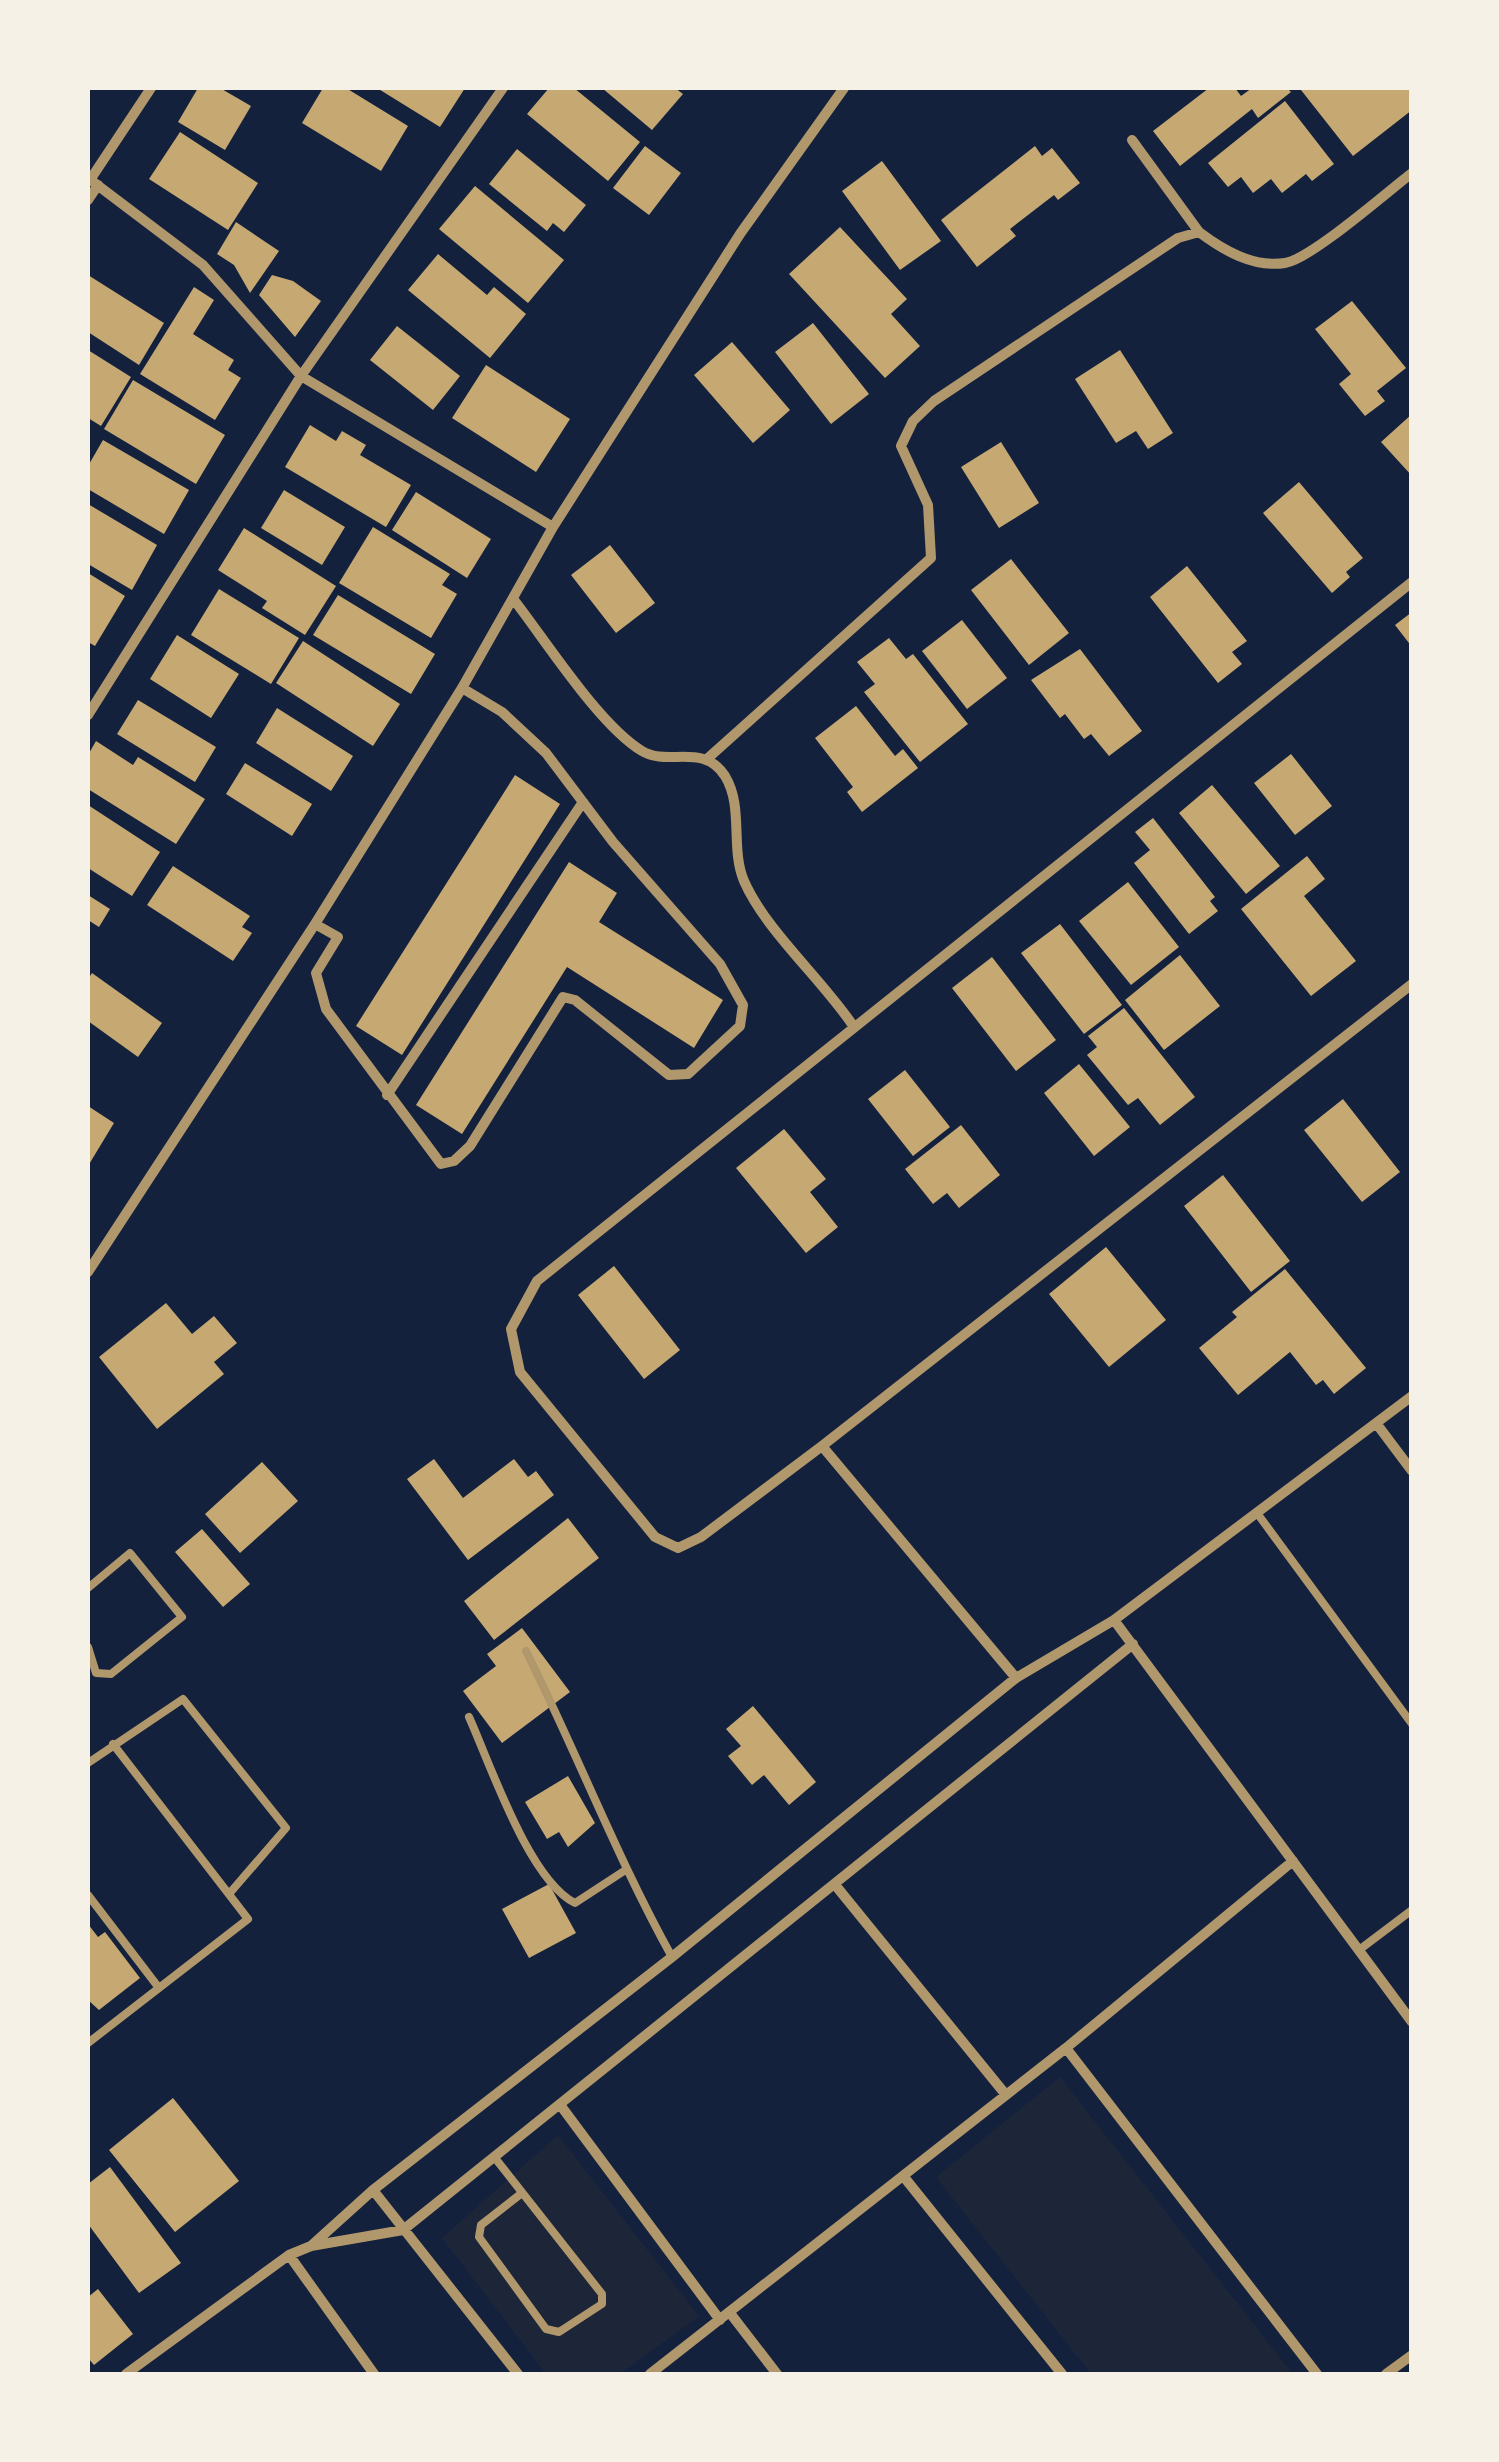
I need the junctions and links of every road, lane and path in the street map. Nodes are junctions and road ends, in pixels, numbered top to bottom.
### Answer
1 (151, 88) edge
2 (503, 88) edge
3 (844, 88) edge
4 (1132, 140) dead end
5 (1412, 173) edge
6 (92, 181) edge
7 (88, 200) edge
8 (1199, 232) junction
9 (302, 376) junction
10 (553, 527) junction
11 (1412, 582) edge
12 (514, 600) junction
13 (462, 688) junction
14 (88, 714) edge
15 (707, 760) junction
16 (582, 802) junction
17 (315, 924) junction
18 (1412, 984) edge
19 (854, 1026) junction
20 (387, 1095) junction
21 (88, 1272) edge
22 (1412, 1396) edge
23 (1376, 1423) junction
24 (822, 1446) junction
25 (1412, 1471) edge
26 (1256, 1513) junction
27 (88, 1588) edge
28 (1114, 1620) junction
29 (1133, 1644) junction
30 (88, 1647) edge
31 (526, 1651) dead end
32 (1016, 1678) junction
33 (468, 1717) dead end
34 (1412, 1724) edge
35 (113, 1744) junction
36 (88, 1750) edge
37 (97, 1755) junction
38 (88, 1763) edge
39 (1293, 1861) junction
40 (624, 1871) junction
41 (836, 1886) junction
42 (229, 1894) junction
43 (88, 1895) edge
44 (1412, 1910) edge
45 (1359, 1950) junction
46 (672, 1957) junction
47 (159, 1988) junction
48 (1412, 2022) edge
49 (88, 2043) edge
50 (1066, 2048) junction
51 (1006, 2095) junction
52 (561, 2106) junction
53 (495, 2158) junction
54 (904, 2177) junction
55 (373, 2190) junction
56 (522, 2192) junction
57 (403, 2230) junction
58 (311, 2246) junction
59 (289, 2256) junction
60 (725, 2316) junction
61 (1412, 2355) edge
62 (126, 2374) edge
63 (374, 2374) edge
64 (518, 2374) edge
65 (650, 2374) edge
66 (777, 2374) edge
67 (1062, 2374) edge
68 (1317, 2374) edge
69 (1386, 2374) edge

1 - 6 street
2 - 9 street
3 - 10 street
4 - 8 street
5 - 8 street
6 - 7 street
6 - 9 street
8 - 15 street
9 - 10 street
9 - 14 street
10 - 12 street
11 - 19 street
12 - 13 street
12 - 15 street
13 - 16 street
13 - 17 street
15 - 19 street
16 - 20 street
16 - 20 street
17 - 20 street
17 - 21 street
18 - 24 street
19 - 24 street
22 - 23 street
23 - 25 street
23 - 26 street
24 - 32 street
26 - 28 street
26 - 34 lane
27 - 30 lane
28 - 29 street
28 - 32 street
29 - 39 street
29 - 41 street
31 - 40 lane
32 - 46 street
33 - 40 lane
35 - 37 lane
35 - 42 lane
35 - 42 lane
36 - 37 lane
37 - 38 lane
39 - 45 street
39 - 50 street
40 - 46 lane
41 - 51 street
41 - 52 street
42 - 47 lane
43 - 47 lane
44 - 45 lane
45 - 48 street
46 - 55 street
47 - 49 lane
50 - 51 street
50 - 68 street
51 - 54 street
52 - 53 street
52 - 60 street
53 - 56 lane
53 - 57 street
54 - 60 street
54 - 67 street
55 - 57 street
55 - 58 street
56 - 56 lane
57 - 58 street
57 - 64 street
58 - 59 street
59 - 62 street
59 - 63 street
60 - 65 street
60 - 66 street
61 - 69 street

